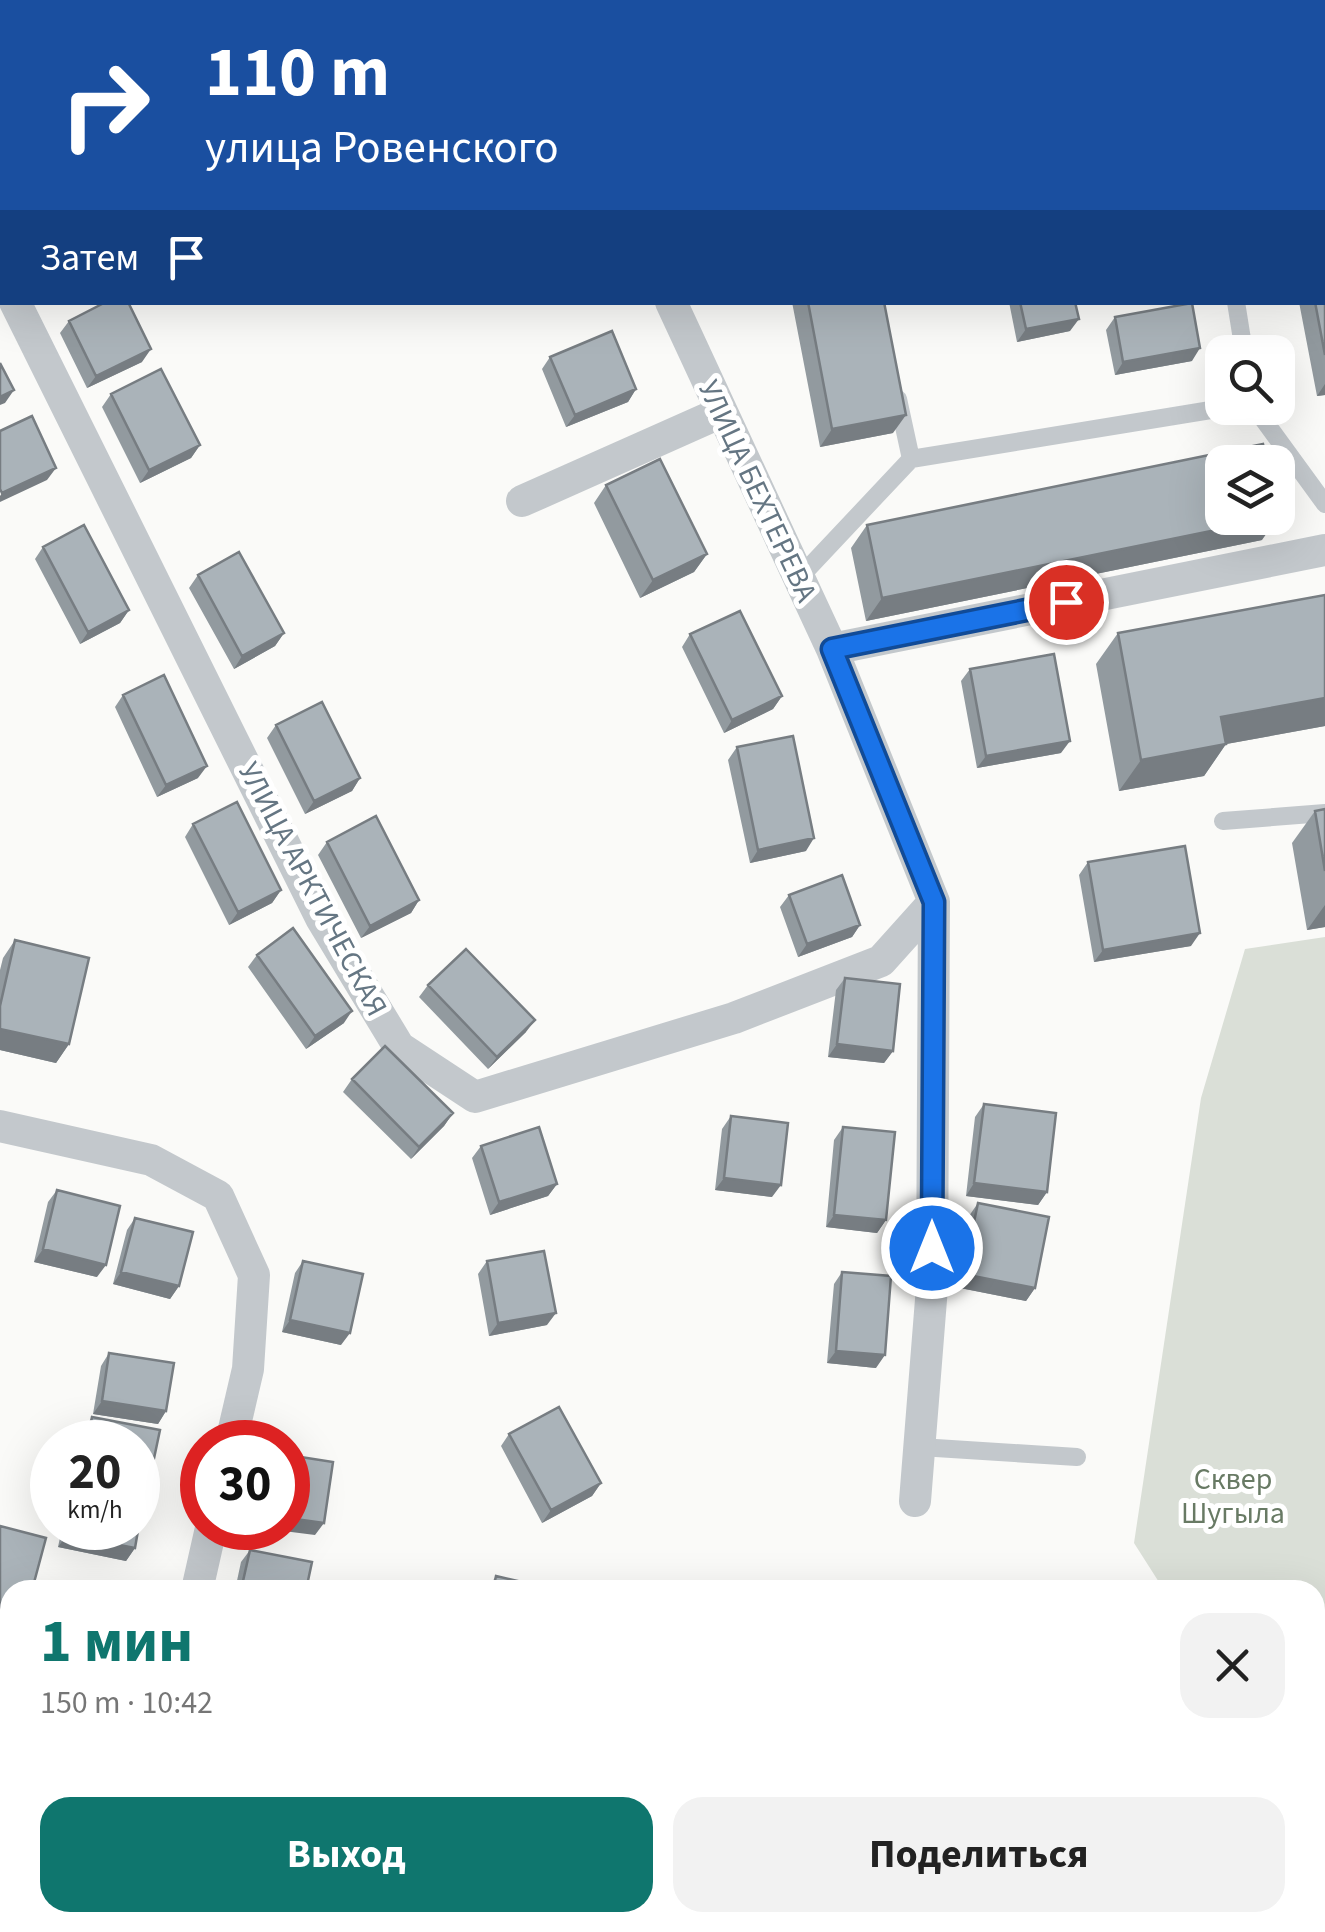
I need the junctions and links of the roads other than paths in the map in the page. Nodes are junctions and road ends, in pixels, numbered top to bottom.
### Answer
1 (16, 305) edge
2 (673, 305) edge
3 (1236, 305) edge
4 (1241, 335) edge
5 (894, 380) edge
6 (1205, 411) edge
7 (722, 412) junction
8 (1267, 425) edge
9 (910, 458) junction
10 (522, 501) dead end
11 (1325, 504) edge
12 (1325, 550) edge
13 (799, 578) junction
14 (832, 649) junction
15 (1325, 813) edge
16 (1223, 821) dead end
17 (934, 902) junction
18 (0, 1126) edge
19 (236, 1420) edge
20 (920, 1447) junction
21 (1076, 1457) dead end
22 (915, 1501) dead end
23 (206, 1550) edge
24 (198, 1580) edge

1 - 17 street, УЛИЦА АРКТИЧЕСКАЯ
2 - 7 street, УЛИЦА БЕХТЕРЕВА
3 - 4 lane
5 - 9 lane
6 - 9 lane
7 - 10 street
7 - 13 street, УЛИЦА БЕХТЕРЕВА
8 - 11 lane
9 - 13 lane
12 - 14 street
13 - 14 street, УЛИЦА БЕХТЕРЕВА
14 - 17 street, УЛИЦА БЕХТЕРЕВА
15 - 16 lane
17 - 20 street, УЛИЦА БЕХТЕРЕВА
18 - 19 street
20 - 21 lane
20 - 22 street, УЛИЦА БЕХТЕРЕВА
23 - 24 street

